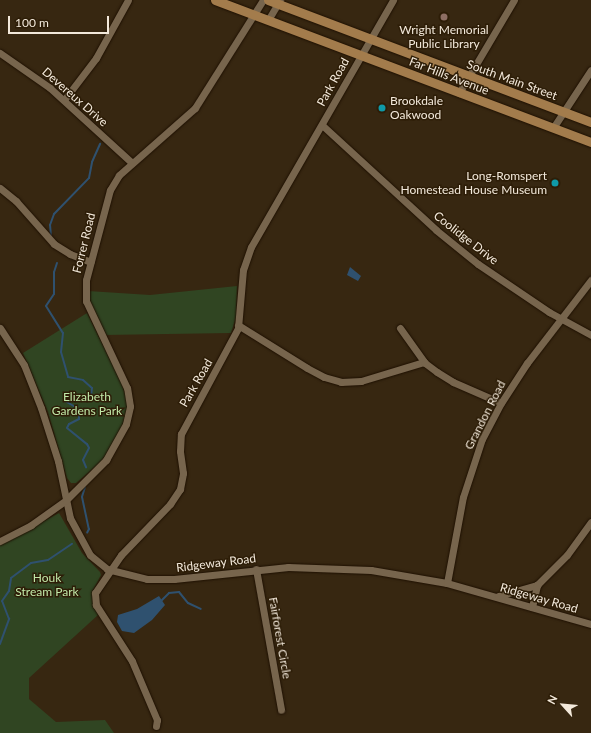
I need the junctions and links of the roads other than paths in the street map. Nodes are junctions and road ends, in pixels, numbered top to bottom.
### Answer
1 (128, 0) edge
2 (215, 0) edge
3 (263, 0) edge
4 (268, 0) edge
5 (393, 0) edge
6 (514, 0) edge
7 (279, 2) edge
8 (254, 14) junction
9 (268, 20) junction
10 (369, 39) junction
11 (0, 53) edge
12 (361, 56) junction
13 (591, 70) edge
14 (469, 77) junction
15 (459, 93) junction
16 (64, 100) junction
17 (565, 112) junction
18 (591, 122) edge
19 (322, 125) junction
20 (554, 128) junction
21 (591, 142) edge
22 (132, 163) junction
23 (0, 188) edge
24 (91, 262) junction
25 (591, 280) edge
26 (562, 320) junction
27 (238, 325) junction
28 (0, 328) edge
29 (400, 328) dead end
30 (591, 335) edge
31 (424, 362) junction
32 (501, 403) junction
33 (66, 500) junction
34 (591, 522) edge
35 (0, 541) edge
36 (256, 569) junction
37 (109, 570) junction
38 (447, 583) junction
39 (537, 585) junction
40 (496, 596) junction
41 (532, 607) junction
42 (591, 624) edge
43 (281, 710) dead end
44 (156, 726) dead end

1 - 16 street
2 - 8 main road
3 - 8 street, Forrer Road
4 - 7 main road, South Main Street
5 - 10 street, Park Road
6 - 14 street
7 - 9 street
7 - 10 main road, South Main Street
8 - 9 main road, Far Hills Avenue
8 - 22 street, Forrer Road
9 - 12 main road, Far Hills Avenue
10 - 12 street, Park Road
10 - 14 main road, South Main Street
11 - 16 street, Devereux Drive
12 - 15 main road, Far Hills Avenue
12 - 19 street, Park Road
13 - 17 street
14 - 15 street
14 - 17 main road, South Main Street
15 - 20 main road, Far Hills Avenue
16 - 22 street, Devereux Drive
17 - 18 main road, South Main Street
17 - 20 street
19 - 26 street, Coolidge Drive
19 - 27 street, Park Road
20 - 21 main road, Far Hills Avenue
22 - 24 street, Forrer Road
23 - 24 street
24 - 33 street, Forrer Road
25 - 26 street, Grandon Road
26 - 30 street, Coolidge Drive
26 - 32 street, Grandon Road
27 - 31 street
27 - 37 street, Park Road
28 - 33 street, Ridgeway Road
29 - 31 street
31 - 32 street
32 - 38 street, Grandon Road
33 - 35 street, Forrer Road
33 - 37 street, Ridgeway Road
34 - 39 street
36 - 37 street, Ridgeway Road
36 - 38 street, Ridgeway Road
36 - 43 street, Fairforest Circle
37 - 44 street, Park Road
38 - 40 street, Ridgeway Road
39 - 40 street
39 - 41 street
40 - 41 street, Ridgeway Road
41 - 42 street, Ridgeway Road

